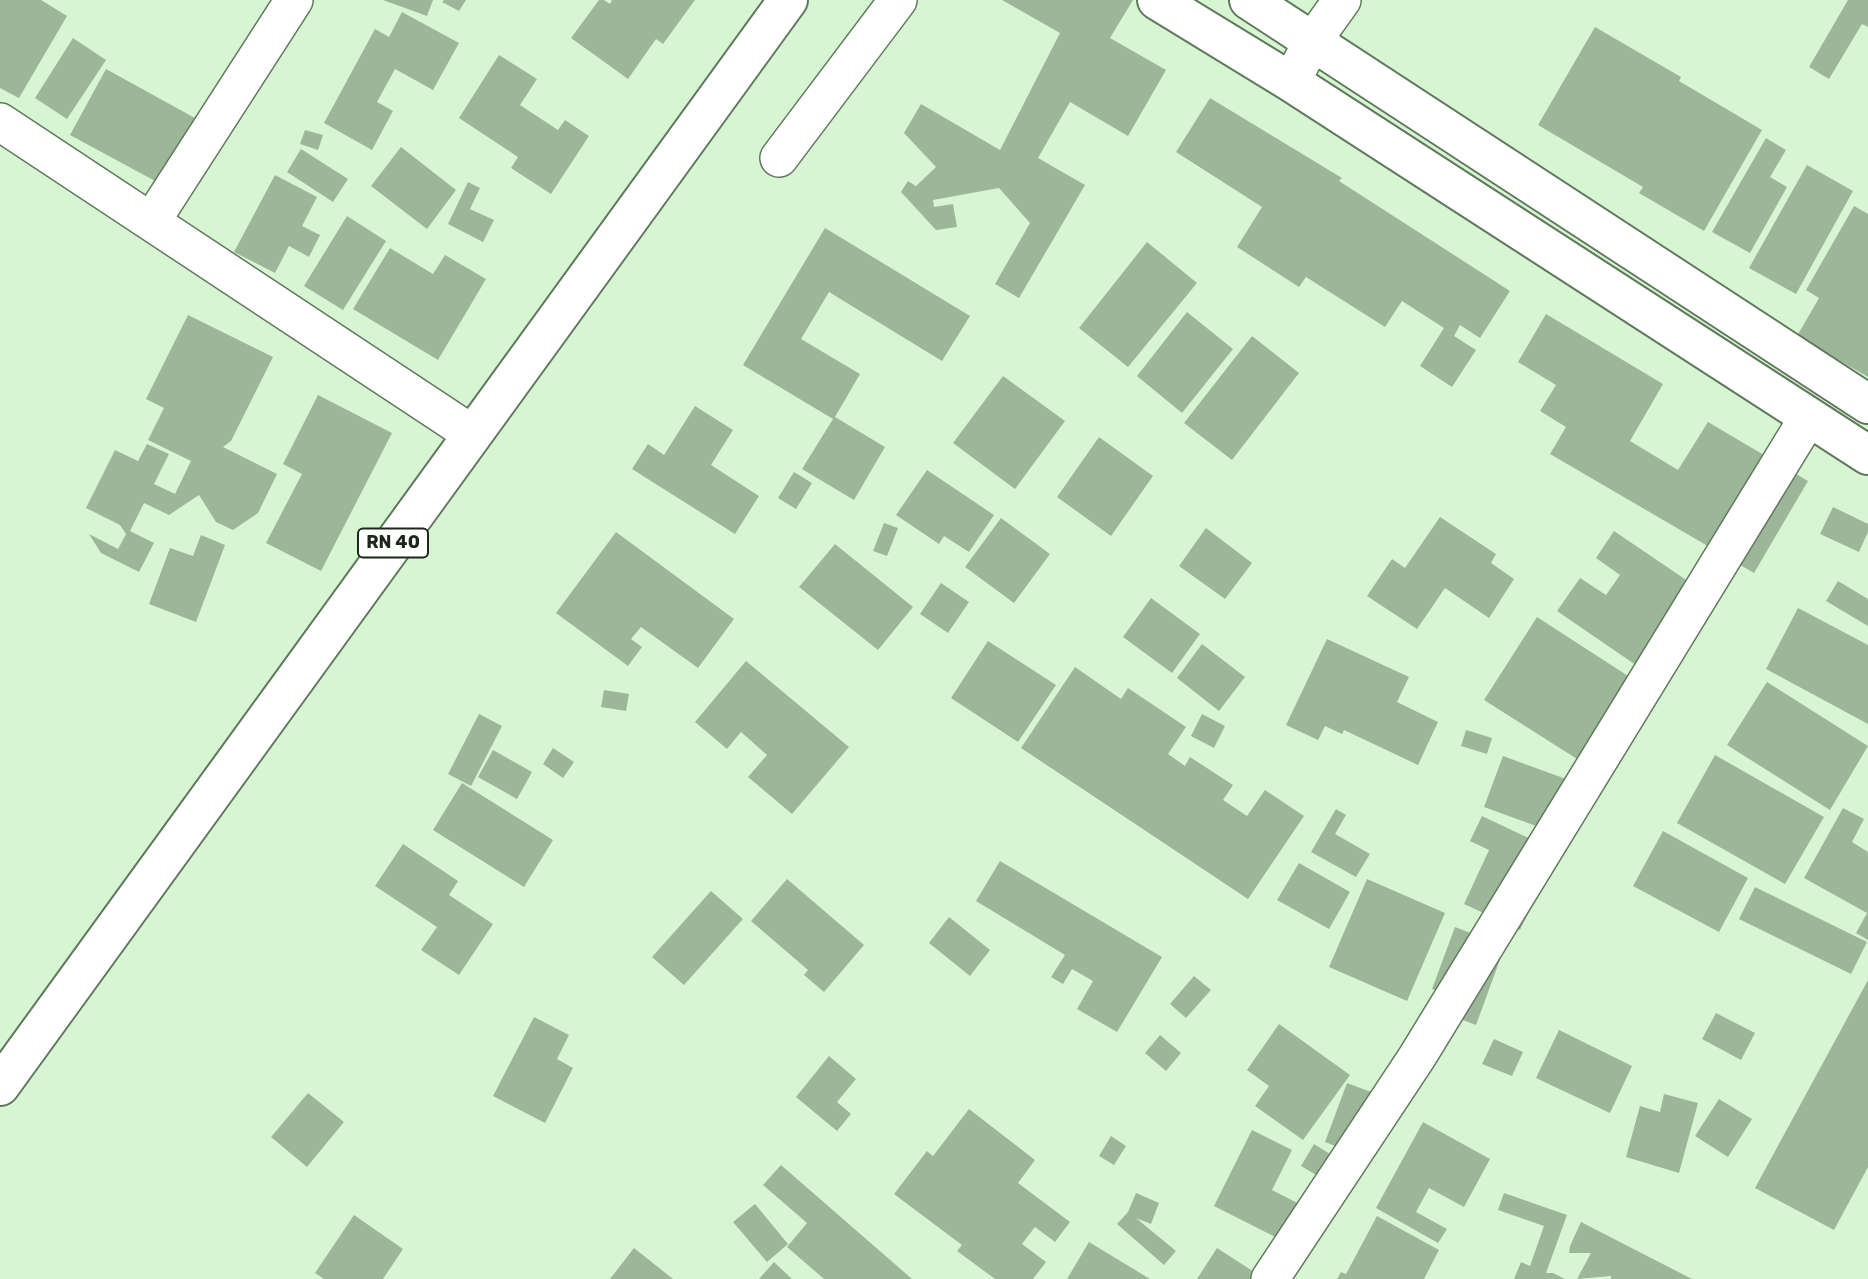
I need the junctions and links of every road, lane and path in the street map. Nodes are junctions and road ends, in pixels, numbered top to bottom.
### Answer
1 (294, 0) edge
2 (788, 0) edge
3 (898, 0) edge
4 (1157, 0) edge
5 (1249, 0) edge
6 (1342, 0) edge
7 (1312, 42) junction
8 (1291, 82) junction
9 (0, 122) edge
10 (779, 158) dead end
11 (151, 222) junction
12 (1868, 404) edge
13 (1808, 418) junction
14 (472, 434) junction
15 (1868, 456) edge
16 (0, 1086) edge
17 (1270, 1279) edge

1 - 11 street
2 - 14 main road, RN 40
3 - 10 street
4 - 8 main road
5 - 7 main road
6 - 7 street
7 - 8 street
7 - 12 main road
8 - 13 main road
9 - 11 street
11 - 14 street
13 - 15 main road
13 - 17 street
14 - 16 main road, RN 40

